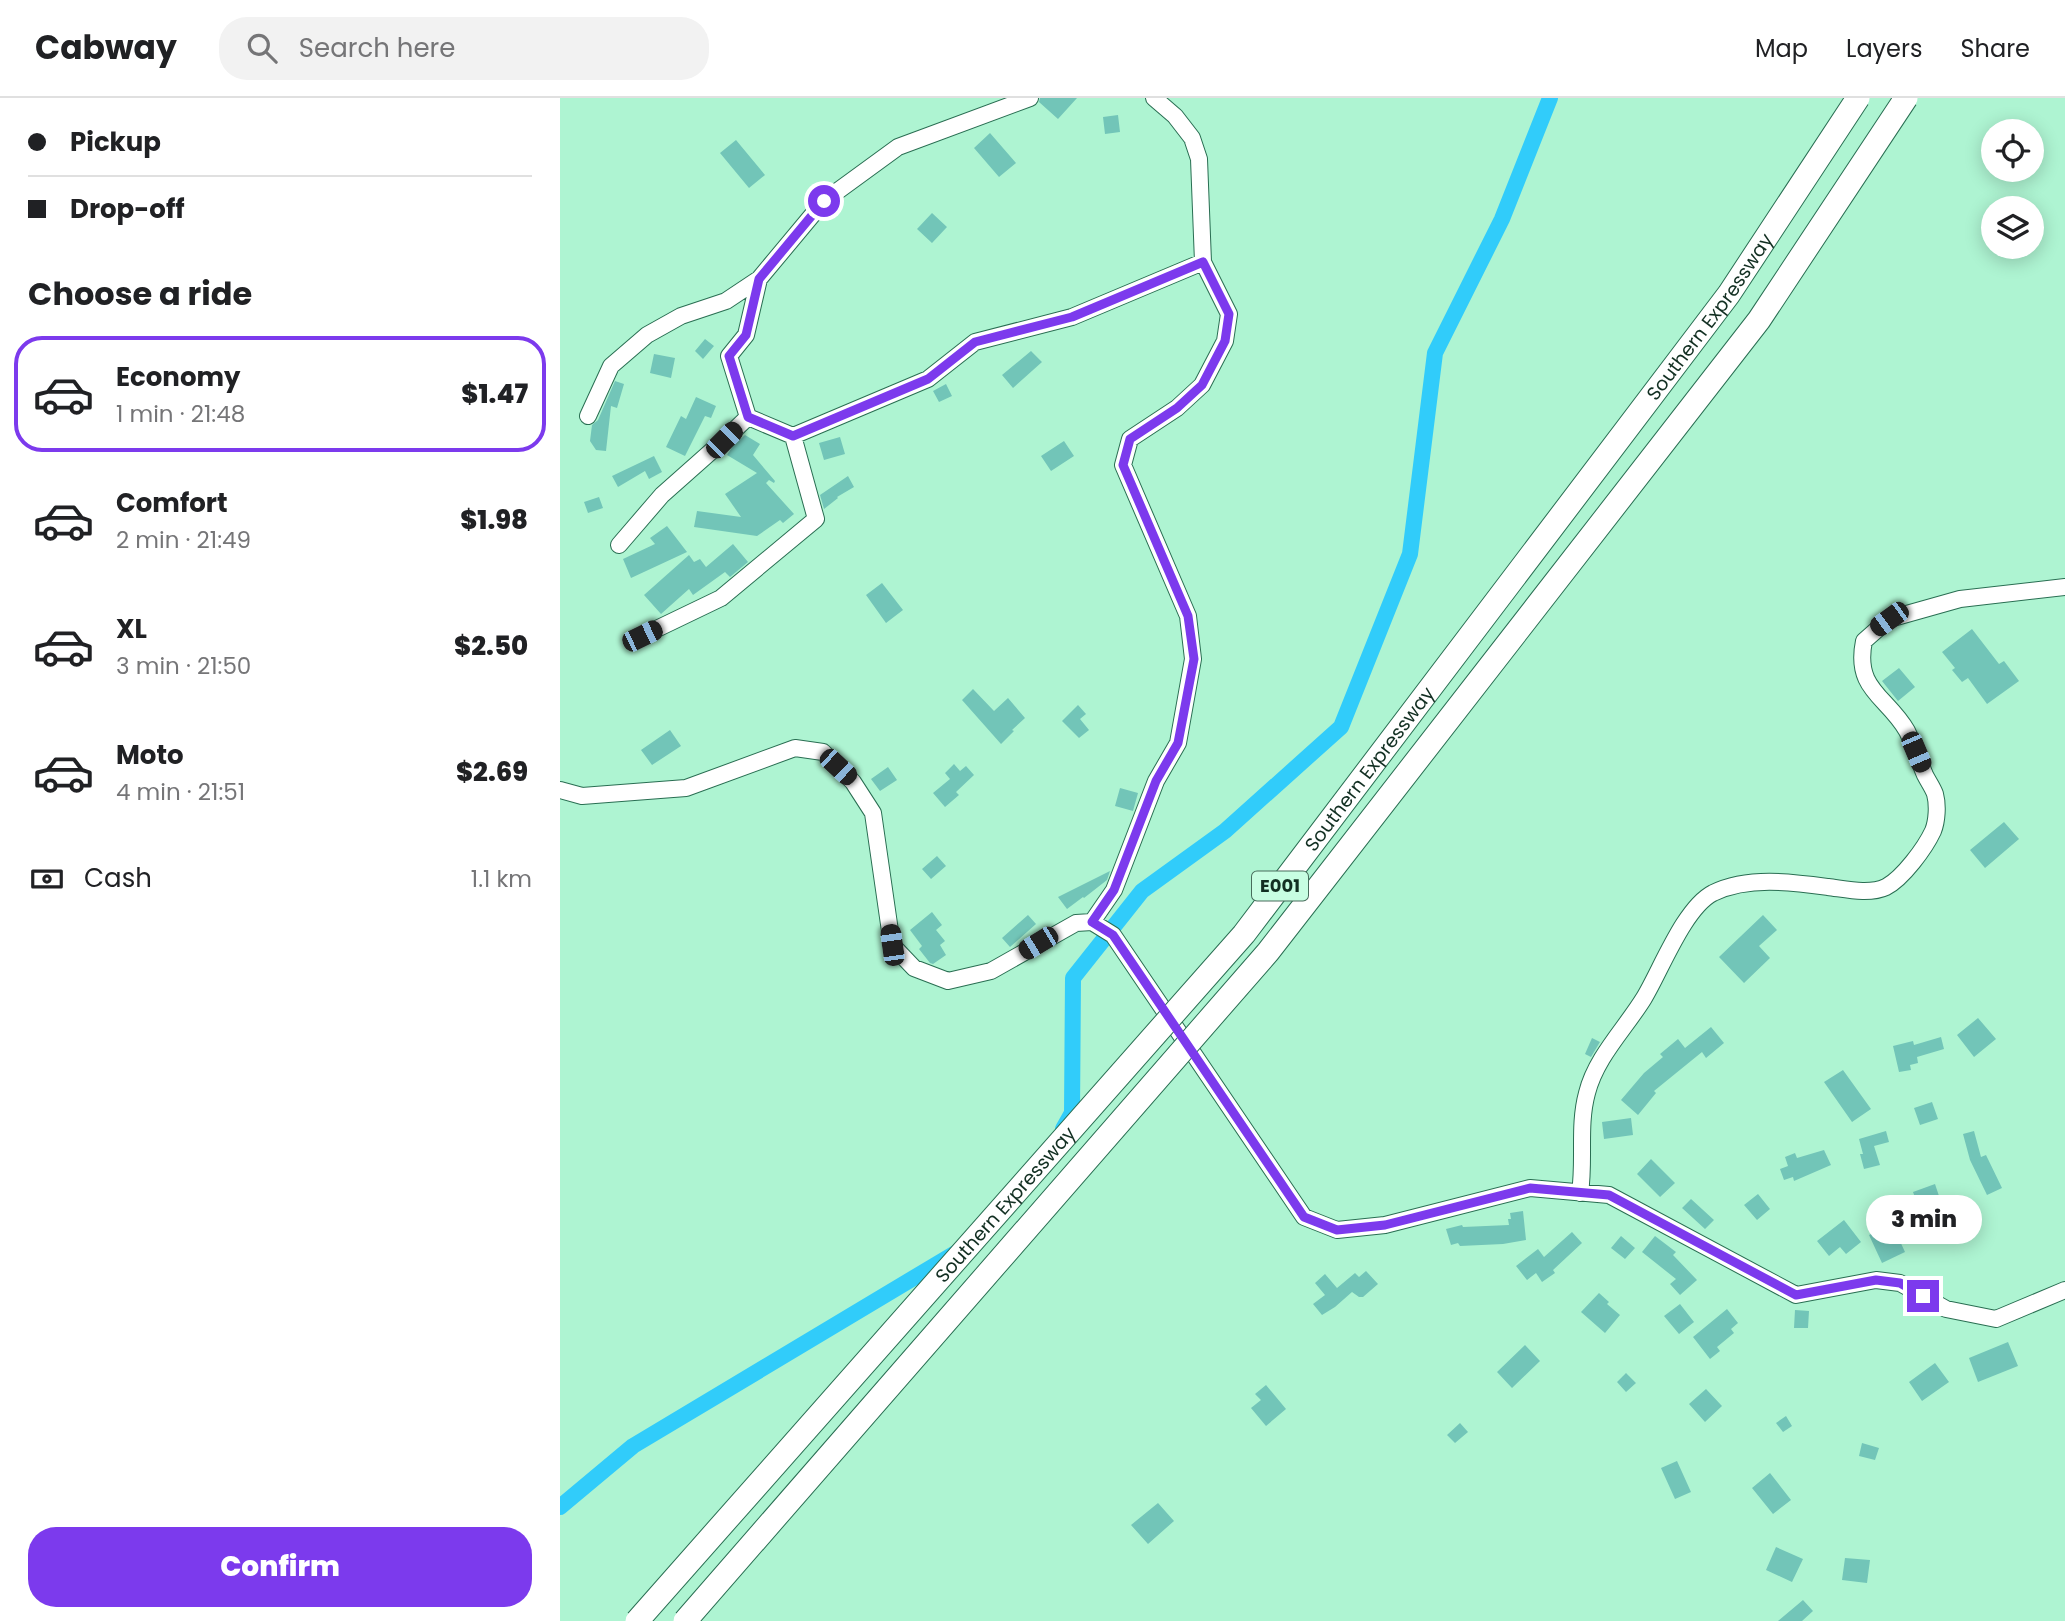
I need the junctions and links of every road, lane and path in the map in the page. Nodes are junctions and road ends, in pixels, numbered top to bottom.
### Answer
1 (1030, 98) edge
2 (1154, 98) edge
3 (1858, 98) edge
4 (1906, 98) edge
5 (1203, 262) junction
6 (759, 279) junction
7 (588, 416) dead end
8 (748, 417) junction
9 (793, 436) junction
10 (619, 545) dead end
11 (2065, 587) edge
12 (642, 636) dead end
13 (560, 790) edge
14 (1095, 923) junction
15 (1580, 1193) junction
16 (2065, 1290) edge
17 (637, 1621) edge
18 (685, 1621) edge

1 - 6 street
2 - 5 street
3 - 17 highway, Southern Expressway / E001, bridge
4 - 18 highway, Southern Expressway / E001, bridge
5 - 9 street
5 - 14 street
6 - 7 street
6 - 8 street
8 - 9 street
8 - 10 street
9 - 12 street
11 - 15 street
13 - 14 street
14 - 15 street
15 - 16 street

